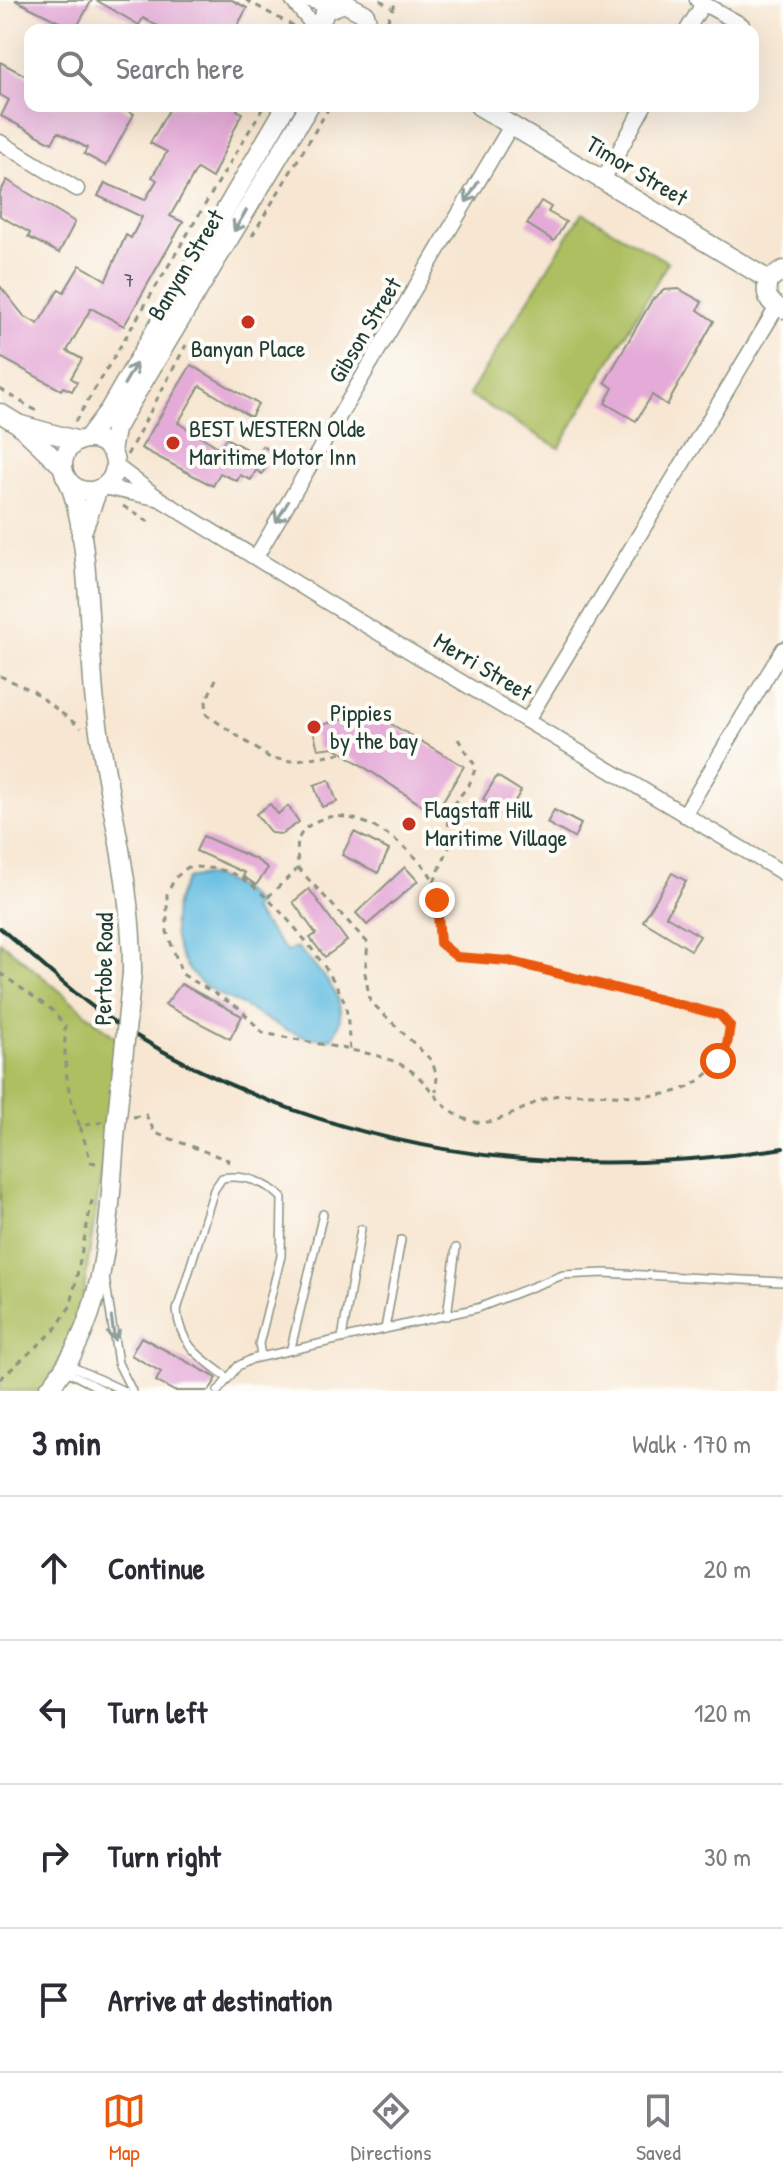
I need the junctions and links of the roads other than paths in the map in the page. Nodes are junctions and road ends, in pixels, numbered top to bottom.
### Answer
1 (292, 0) edge
2 (308, 0) edge
3 (383, 2) edge
4 (700, 2) edge
5 (337, 3) edge
6 (312, 24) edge
7 (319, 24) edge
8 (368, 24) edge
9 (372, 24) edge
10 (690, 24) edge
11 (740, 24) edge
12 (282, 112) edge
13 (305, 112) edge
14 (490, 112) edge
15 (641, 112) edge
16 (512, 124) junction
17 (0, 142) edge
18 (245, 174) junction
19 (604, 178) junction
20 (262, 184) junction
21 (77, 189) dead end
22 (776, 275) edge
23 (780, 308) edge
24 (179, 323) junction
25 (0, 413) edge
26 (18, 424) junction
27 (79, 436) junction
28 (113, 458) junction
29 (64, 471) junction
30 (130, 486) junction
31 (100, 488) junction
32 (81, 535) junction
33 (256, 557) junction
34 (783, 649) edge
35 (527, 721) junction
36 (684, 815) junction
37 (783, 873) edge
38 (323, 1214) dead end
39 (361, 1229) dead end
40 (401, 1240) dead end
41 (456, 1248) dead end
42 (103, 1263) junction
43 (783, 1282) edge
44 (447, 1316) junction
45 (385, 1329) junction
46 (342, 1338) junction
47 (291, 1348) junction
48 (261, 1356) junction
49 (65, 1366) junction
50 (227, 1377) junction
51 (47, 1391) edge
52 (105, 1391) edge
53 (124, 1391) edge
54 (132, 1391) edge
55 (218, 1391) edge

1 - 6 street
2 - 5 street
3 - 9 street
4 - 10 street
4 - 11 street
5 - 7 street
5 - 8 street
12 - 18 street, Banyan Street
13 - 20 street, Banyan Street
14 - 16 street, Timor Street
15 - 19 street
16 - 19 street, Timor Street
16 -> 33 street, Gibson Street
17 - 21 street
18 - 20 street
18 - 24 street, Banyan Street
19 - 22 street, Timor Street
20 -> 24 street, Banyan Street
22 - 23 street
23 - 35 street
27 -> 24 street, Banyan Street
24 - 28 street, Banyan Street
25 - 26 street
26 - 27 street
26 - 29 street
27 - 28 street
27 - 29 street
28 - 30 street, Merri Street
28 - 31 street
29 - 31 street
29 - 32 street, Pertobe Road
30 - 31 street, Merri Street
30 - 33 street, Merri Street
31 - 32 street, Pertobe Road
32 - 42 street, Pertobe Road, bridge
33 - 35 street, Merri Street
34 - 36 street
35 - 36 street, Merri Street
36 - 37 street, Merri Street
38 - 47 lane
39 - 46 lane
40 - 45 lane
41 - 44 lane
42 - 49 street, Pertobe Road
42 -> 54 lane
43 - 44 lane
44 - 45 lane
45 - 46 lane
46 - 47 lane
47 - 48 lane
48 - 50 lane
48 - 50 lane
49 - 51 street, Pertobe Road
49 - 52 lane
49 - 53 lane
50 - 55 lane

